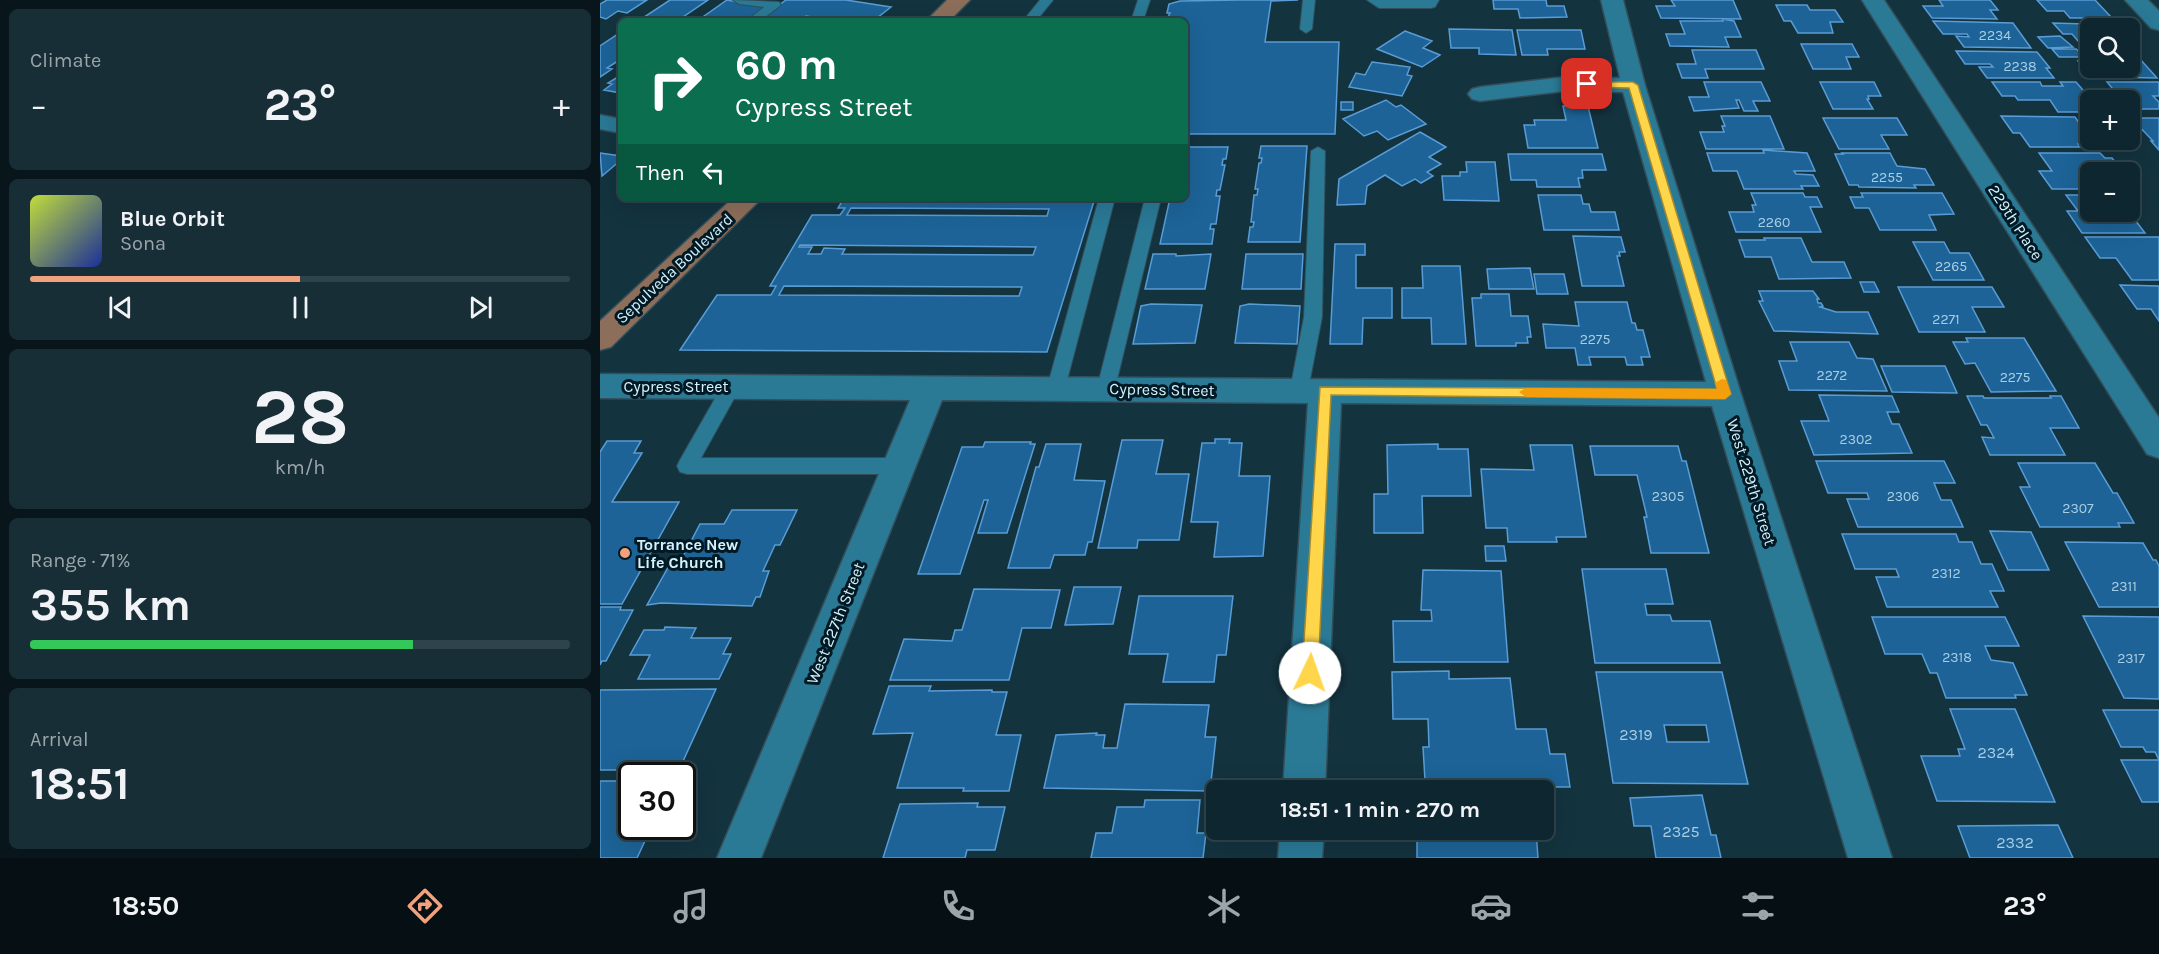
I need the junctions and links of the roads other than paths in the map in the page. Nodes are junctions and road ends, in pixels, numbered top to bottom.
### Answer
1 (739, 0) edge
2 (959, 0) edge
3 (1047, 0) edge
4 (1144, 0) edge
5 (1309, 0) edge
6 (1373, 0) edge
7 (1433, 0) edge
8 (1612, 0) edge
9 (1873, 0) edge
10 (2136, 0) edge
11 (756, 18) edge
12 (940, 18) edge
13 (1032, 18) edge
14 (1138, 18) edge
15 (2159, 23) edge
16 (1306, 29) dead end
17 (1633, 85) junction
18 (1480, 94) dead end
19 (1318, 151) dead end
20 (745, 201) edge
21 (1106, 201) edge
22 (1152, 201) edge
23 (600, 339) edge
24 (600, 386) edge
25 (732, 386) junction
26 (931, 387) junction
27 (1056, 388) junction
28 (1106, 388) junction
29 (1312, 390) junction
30 (1725, 394) junction
31 (2159, 445) edge
32 (899, 466) junction
33 (1304, 780) edge
34 (1301, 840) edge
35 (739, 858) edge
36 (1300, 858) edge
37 (1870, 858) edge

1 - 11 lane
2 - 12 main road
3 - 13 lane
4 - 14 lane
5 - 16 lane
6 - 7 lane
8 - 17 street, West 229th Street
9 - 31 street, 229th Place
10 - 15 street
17 - 18 street
17 - 30 street, West 229th Street
19 - 29 lane
20 - 23 main road, Sepulveda Boulevard
21 - 27 lane
22 - 28 lane
24 - 25 street, Cypress Street
25 - 26 street, Cypress Street
25 - 32 lane
26 - 27 street, Cypress Street
26 - 32 street, West 227th Street
27 - 28 street, Cypress Street
28 - 29 street, Cypress Street
29 - 30 street, Cypress Street
29 - 33 street
30 - 37 street, West 229th Street
32 - 35 street, West 227th Street
34 - 36 street

